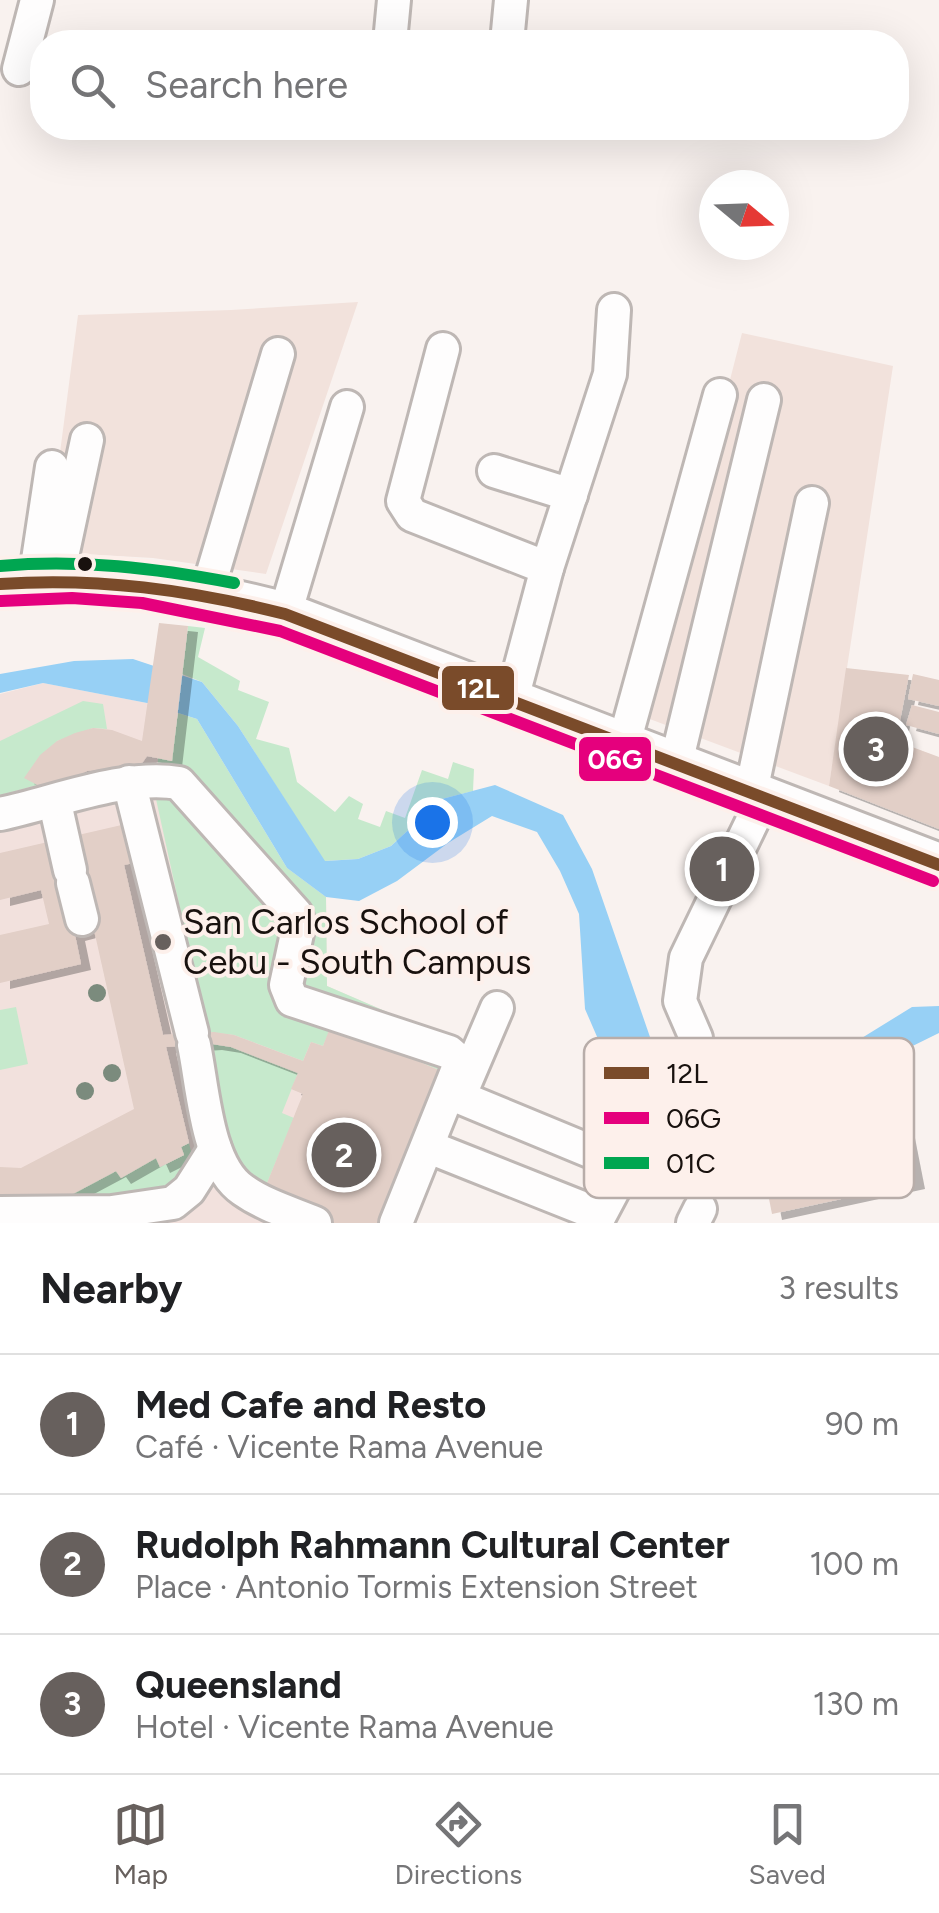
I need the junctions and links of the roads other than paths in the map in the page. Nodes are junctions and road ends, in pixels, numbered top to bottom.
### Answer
1 (38, 0) edge
2 (394, 0) edge
3 (511, 0) edge
4 (391, 30) edge
5 (508, 30) edge
6 (19, 69) dead end
7 (614, 310) dead end
8 (443, 349) dead end
9 (278, 354) dead end
10 (720, 395) dead end
11 (764, 400) dead end
12 (348, 406) dead end
13 (87, 440) dead end
14 (52, 467) dead end
15 (494, 470) dead end
16 (571, 495) junction
17 (812, 503) dead end
18 (548, 568) junction
19 (31, 581) edge
20 (206, 596) junction
21 (285, 614) junction
22 (512, 699) junction
23 (624, 743) junction
24 (676, 763) junction
25 (129, 782) junction
26 (758, 794) junction
27 (55, 802) junction
28 (0, 814) edge
29 (939, 865) edge
30 (82, 919) dead end
31 (497, 1008) dead end
32 (696, 1038) dead end
33 (458, 1097) junction
34 (434, 1148) junction
35 (215, 1149) junction
36 (584, 1149) edge
37 (609, 1198) edge
38 (259, 1200) junction
39 (164, 1210) edge
40 (0, 1213) edge
41 (315, 1223) edge
42 (396, 1223) edge
43 (405, 1223) edge

1 - 6 street
2 - 4 street
3 - 5 street
7 - 16 street
8 - 18 street
9 - 20 street
10 - 23 street
11 - 24 street
12 - 21 street
13 - 19 street
14 - 19 street
15 - 16 street
16 - 18 street
17 - 26 street
18 - 22 street
19 - 20 main road
20 - 21 main road
21 - 22 main road
22 - 23 main road
23 - 24 main road
24 - 26 main road
25 - 27 street
25 - 35 street
25 - 42 street
26 - 29 main road
26 - 32 street
27 - 28 street
27 - 30 street
31 - 33 street
33 - 34 street
33 - 36 street
34 - 37 street
34 - 43 street
35 - 38 street
35 - 39 street
38 - 39 street
38 - 41 street
39 - 40 street

